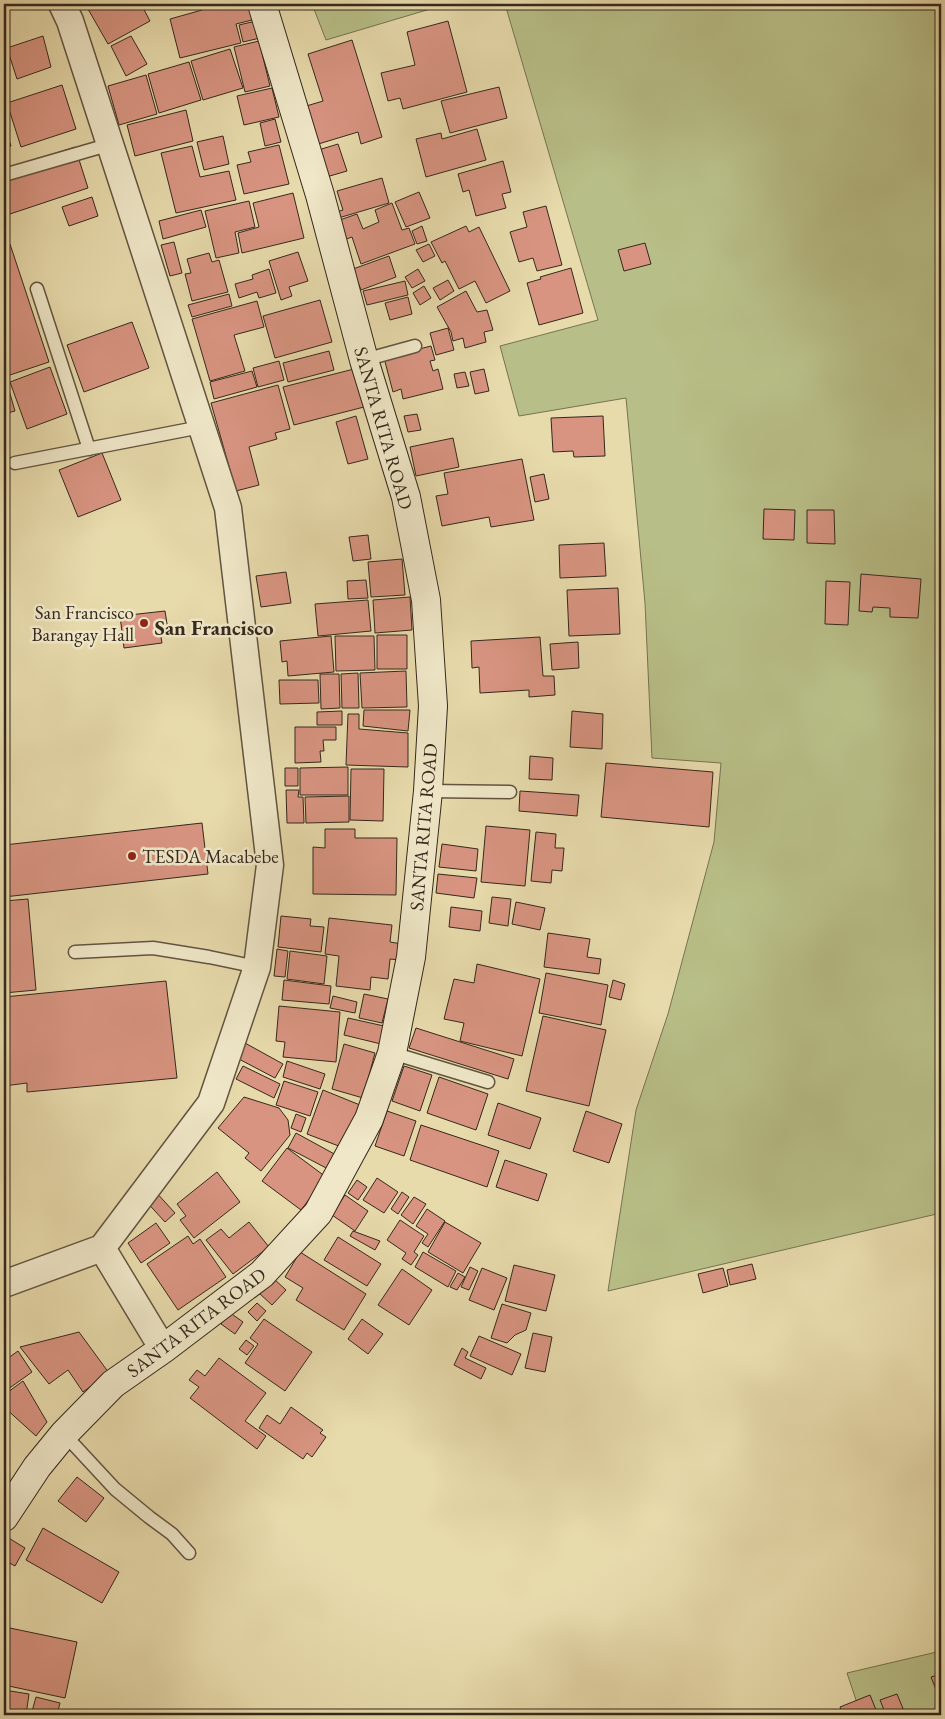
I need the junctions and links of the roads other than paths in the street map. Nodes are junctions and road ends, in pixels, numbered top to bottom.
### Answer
1 (62, 4) edge
2 (262, 4) edge
3 (110, 144) junction
4 (4, 175) edge
5 (37, 289) dead end
6 (414, 346) dead end
7 (364, 360) junction
8 (200, 427) junction
9 (89, 449) junction
10 (15, 463) dead end
11 (428, 791) junction
12 (510, 792) dead end
13 (75, 952) dead end
14 (257, 967) junction
15 (392, 1053) junction
16 (488, 1082) dead end
17 (102, 1248) junction
18 (4, 1284) edge
19 (163, 1349) junction
20 (64, 1434) junction
21 (4, 1517) edge
22 (189, 1553) dead end

1 - 3 street
2 - 7 street, SANTA RITA ROAD
3 - 4 lane
3 - 8 street
5 - 9 lane
6 - 7 lane
7 - 11 street, SANTA RITA ROAD
8 - 9 lane
8 - 14 street
9 - 10 lane
11 - 12 lane
11 - 15 street, SANTA RITA ROAD
13 - 14 lane
14 - 17 street
15 - 16 lane
15 - 19 street, SANTA RITA ROAD
17 - 18 street
17 - 19 street
19 - 20 street, SANTA RITA ROAD
20 - 21 street, SANTA RITA ROAD
20 - 22 lane

